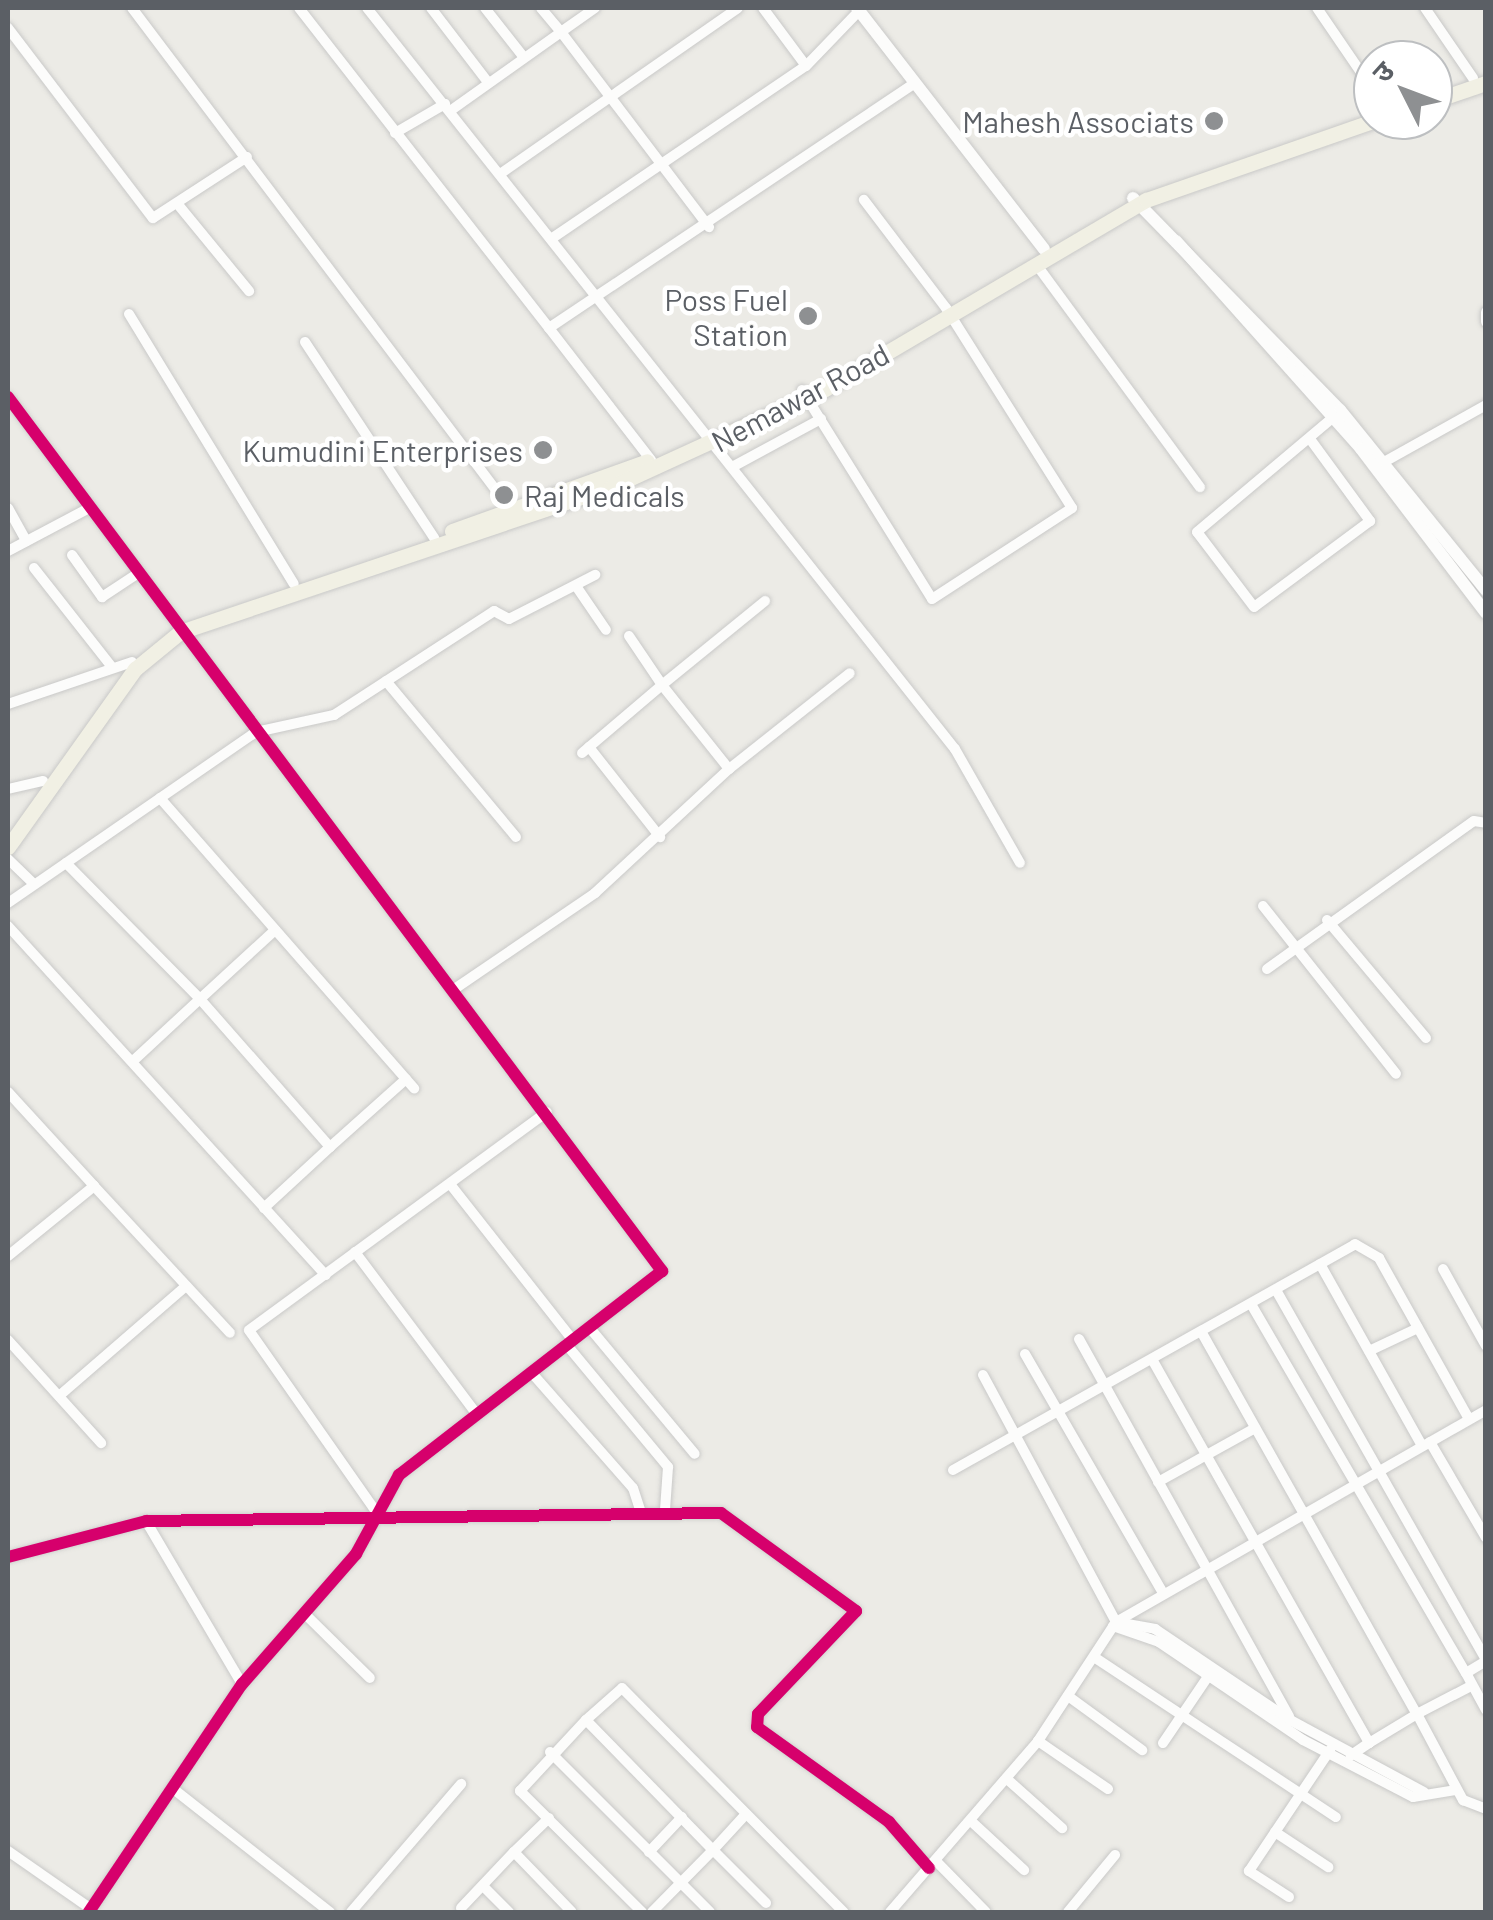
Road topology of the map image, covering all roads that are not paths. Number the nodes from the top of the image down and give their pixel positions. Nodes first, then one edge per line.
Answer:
1 (132, 8) edge
2 (298, 8) edge
3 (368, 8) edge
4 (430, 8) edge
5 (486, 8) edge
6 (541, 8) edge
7 (596, 8) edge
8 (738, 8) edge
9 (763, 8) edge
10 (1316, 8) edge
11 (1425, 8) edge
12 (858, 9) edge
13 (8, 28) edge
14 (561, 32) junction
15 (18, 43) junction
16 (8, 52) edge
17 (522, 56) junction
18 (1353, 61) edge
19 (806, 66) junction
20 (1481, 78) edge
21 (487, 81) junction
22 (914, 83) junction
23 (1453, 86) edge
24 (1453, 91) edge
25 (612, 95) junction
26 (447, 108) junction
27 (1353, 120) edge
28 (1353, 128) edge
29 (394, 133) junction
30 (247, 157) junction
31 (664, 170) junction
32 (500, 174) junction
33 (864, 200) dead end
34 (1136, 201) junction
35 (180, 207) junction
36 (709, 227) junction
37 (551, 239) junction
38 (1040, 257) junction
39 (249, 291) dead end
40 (602, 299) junction
41 (949, 311) junction
42 (1486, 312) edge
43 (130, 314) dead end
44 (1486, 322) edge
45 (549, 328) junction
46 (305, 342) dead end
47 (804, 394) junction
48 (8, 397) edge
49 (1486, 405) edge
50 (1336, 414) junction
51 (821, 419) junction
52 (713, 437) junction
53 (1310, 438) junction
54 (651, 460) junction
55 (1386, 460) junction
56 (734, 466) junction
57 (1200, 487) dead end
58 (541, 506) junction
59 (90, 507) junction
60 (8, 508) edge
61 (511, 510) junction
62 (434, 538) junction
63 (26, 542) junction
64 (8, 552) edge
65 (72, 556) dead end
66 (34, 568) dead end
67 (137, 574) junction
68 (596, 575) dead end
69 (294, 584) junction
70 (576, 586) junction
71 (1486, 590) edge
72 (765, 601) dead end
73 (239, 607) junction
74 (1486, 613) edge
75 (177, 630) junction
76 (606, 630) dead end
77 (629, 636) dead end
78 (132, 662) junction
79 (111, 666) junction
80 (850, 673) dead end
81 (386, 682) junction
82 (662, 685) junction
83 (8, 704) edge
84 (256, 732) junction
85 (729, 769) junction
86 (43, 781) junction
87 (8, 788) edge
88 (160, 798) junction
89 (1486, 823) edge
90 (8, 830) edge
91 (516, 837) dead end
92 (660, 837) junction
93 (8, 847) edge
94 (8, 860) edge
95 (66, 863) junction
96 (1020, 864) dead end
97 (34, 884) junction
98 (8, 903) edge
99 (1263, 906) dead end
100 (1327, 920) junction
101 (8, 926) edge
102 (276, 930) junction
103 (1298, 946) junction
104 (1267, 969) dead end
105 (453, 990) junction
106 (200, 998) junction
107 (1426, 1038) dead end
108 (133, 1062) junction
109 (1396, 1074) dead end
110 (8, 1092) edge
111 (547, 1112) junction
112 (330, 1147) junction
113 (450, 1184) junction
114 (94, 1186) junction
115 (264, 1208) junction
116 (355, 1252) junction
117 (8, 1256) edge
118 (1320, 1264) junction
119 (1443, 1269) dead end
120 (326, 1275) junction
121 (186, 1286) junction
122 (1276, 1290) junction
123 (1252, 1304) junction
124 (589, 1326) junction
125 (1418, 1328) junction
126 (1202, 1332) junction
127 (230, 1333) dead end
128 (1079, 1339) dead end
129 (8, 1340) edge
130 (569, 1341) junction
131 (1486, 1346) edge
132 (1369, 1351) junction
133 (1025, 1354) dead end
134 (1152, 1361) junction
135 (531, 1372) junction
136 (983, 1374) dead end
137 (1325, 1378) junction
138 (1106, 1388) junction
139 (1302, 1391) junction
140 (59, 1396) junction
141 (475, 1412) junction
142 (1478, 1414) edge
143 (1060, 1415) junction
144 (1486, 1425) edge
145 (1255, 1428) junction
146 (1014, 1439) junction
147 (102, 1443) dead end
148 (1426, 1444) junction
149 (695, 1454) dead end
150 (1201, 1458) junction
151 (953, 1470) dead end
152 (1376, 1472) junction
153 (1158, 1482) junction
154 (1356, 1485) junction
155 (665, 1510) junction
156 (641, 1512) junction
157 (377, 1513) junction
158 (1302, 1514) junction
159 (146, 1521) junction
160 (1486, 1538) edge
161 (1257, 1542) junction
162 (8, 1557) edge
163 (1205, 1567) junction
164 (1163, 1592) junction
165 (304, 1614) junction
166 (1114, 1624) junction
167 (1094, 1657) junction
168 (1486, 1660) edge
169 (1211, 1672) junction
170 (1466, 1674) junction
171 (370, 1678) dead end
172 (242, 1684) junction
173 (1469, 1686) junction
174 (1068, 1696) junction
175 (1482, 1696) edge
176 (1486, 1710) edge
177 (1417, 1714) junction
178 (1182, 1717) junction
179 (586, 1720) junction
180 (1292, 1721) junction
181 (1038, 1740) junction
182 (1369, 1743) junction
183 (1163, 1744) dead end
184 (1142, 1750) dead end
185 (1330, 1750) junction
186 (550, 1752) junction
187 (1350, 1756) junction
188 (1007, 1779) junction
189 (461, 1784) dead end
190 (1108, 1789) dead end
191 (1456, 1790) junction
192 (176, 1792) junction
193 (1424, 1792) junction
194 (1299, 1793) junction
195 (1486, 1809) edge
196 (746, 1814) junction
197 (682, 1817) junction
198 (1336, 1817) dead end
199 (549, 1818) junction
200 (972, 1822) junction
201 (1062, 1828) dead end
202 (1274, 1832) junction
203 (8, 1850) edge
204 (714, 1850) junction
205 (514, 1852) junction
206 (649, 1852) junction
207 (1115, 1854) dead end
208 (933, 1864) junction
209 (1328, 1866) dead end
210 (1024, 1870) dead end
211 (681, 1884) junction
212 (483, 1886) junction
213 (1289, 1897) dead end
214 (766, 1902) dead end
215 (898, 1902) junction
216 (460, 1908) dead end
217 (90, 1911) edge
218 (330, 1912) edge
219 (350, 1912) edge
220 (510, 1912) edge
221 (572, 1912) edge
222 (642, 1912) edge
223 (652, 1912) edge
224 (710, 1912) edge
225 (844, 1912) edge
226 (890, 1912) edge
227 (908, 1912) edge
228 (986, 1912) edge
229 (1068, 1912) edge

1 - 30 street
2 - 29 street
3 - 26 street
4 - 21 street
5 - 17 street
6 - 14 street
7 - 14 street
8 - 25 street
9 - 19 street
10 - 18 street
11 - 20 street
12 - 19 street
12 - 22 street
13 - 15 street
14 - 17 street
14 - 25 street
15 - 16 street
15 - 35 street
17 - 21 street
19 - 31 street
20 - 23 highway
20 - 24 highway
21 - 26 street
22 - 36 street
22 - 38 street
25 - 31 street
25 - 32 street
26 - 29 street
26 - 32 street
27 - 34 highway, Nemawar Road
28 - 34 highway, Nemawar Road
29 - 45 street
30 - 35 street
30 - 61 street
31 - 36 street
31 - 37 street
32 - 37 street
33 - 41 street
34 - 38 highway, Nemawar Road
34 - 50 street
35 - 39 street
36 - 40 street
37 - 40 street
38 - 41 highway, Nemawar Road
38 - 57 street
40 - 45 street
40 - 52 street
41 - 47 highway, Nemawar Road
41 - 51 street
42 - 44 street
43 - 69 street
45 - 54 street
46 - 62 street
47 - 51 street
47 - 52 highway, Nemawar Road
48 - 59 street
49 - 55 street
50 - 53 street
50 - 55 street
50 - 74 street
51 - 56 street
52 - 54 highway, Nemawar Road
52 - 56 street
52 - 58 highway, Nemawar Road
53 - 53 street
54 - 58 highway, Nemawar Road
55 - 71 street
56 - 96 street
58 - 61 highway, Nemawar Road
58 - 73 highway, Nemawar Road
59 - 63 street
59 - 67 street
60 - 63 street
61 - 62 highway, Nemawar Road
62 - 69 highway, Nemawar Road
63 - 64 street
65 - 67 street
66 - 79 street
67 - 75 street
68 - 70 street
69 - 73 highway, Nemawar Road
70 - 76 street
70 - 81 street
72 - 82 street
73 - 75 highway, Nemawar Road
75 - 78 highway, Nemawar Road
75 - 84 street
75 - 93 highway, Nemawar Road
77 - 82 street
78 - 79 street
78 - 86 highway, Nemawar Road
79 - 83 street
80 - 85 street
81 - 84 street
81 - 91 street
82 - 85 street
82 - 92 street
84 - 88 street
84 - 105 street
85 - 92 street
86 - 87 street
86 - 90 highway, Nemawar Road
88 - 95 street
88 - 102 street
89 - 100 street
92 - 105 street
94 - 97 street
95 - 97 street
95 - 106 street
97 - 98 street
99 - 103 street
100 - 103 street
100 - 107 street
101 - 108 street
102 - 106 street
102 - 112 street
103 - 104 street
103 - 109 street
105 - 111 street
106 - 108 street
106 - 112 street
108 - 115 street
110 - 114 street
111 - 113 street
111 - 124 street
112 - 115 street
113 - 116 street
113 - 130 street
114 - 117 street
114 - 121 street
115 - 120 street
116 - 120 street
116 - 141 street
118 - 122 street
118 - 125 street
118 - 132 street
119 - 131 street
120 - 157 street
121 - 127 street
121 - 140 street
122 - 123 street
122 - 137 street
123 - 126 street
123 - 139 street
124 - 130 street
124 - 149 street
125 - 132 street
125 - 142 street
126 - 134 street
126 - 145 street
128 - 138 street
129 - 140 street
130 - 135 street
130 - 155 street
132 - 148 street
133 - 143 street
134 - 138 street
134 - 150 street
135 - 141 street
135 - 156 street
136 - 146 street
137 - 139 street
137 - 152 street
138 - 143 street
138 - 153 street
139 - 154 street
140 - 147 street
141 - 157 street
142 - 144 street
142 - 148 street
143 - 146 street
143 - 164 street
145 - 150 street
145 - 158 street
146 - 151 street
146 - 166 street
148 - 152 street
148 - 160 street
150 - 153 street
150 - 161 street
152 - 154 street
152 - 168 street
153 - 163 street
154 - 158 street
154 - 170 street
155 - 156 street
155 - 208 street
156 - 157 street
157 - 159 street
157 - 165 street
158 - 161 street
158 - 177 street
159 - 162 street
159 - 172 street
161 - 163 street
161 - 182 street
163 - 164 street
163 - 180 street
164 - 166 street
165 - 171 street
165 - 172 street
166 - 167 street
166 - 169 street
167 - 174 street
167 - 178 street
168 - 170 street
169 - 178 street
169 - 180 street
169 - 185 street
170 - 173 street
172 - 192 street
173 - 175 street
173 - 177 street
174 - 181 street
174 - 184 street
175 - 176 street
177 - 182 street
177 - 191 street
178 - 183 street
178 - 194 street
179 - 186 street
179 - 196 street
179 - 197 street
180 - 185 street
181 - 188 street
181 - 190 street
182 - 187 street
185 - 187 street
185 - 193 street
185 - 194 street
186 - 199 street
186 - 206 street
187 - 193 street
188 - 200 street
188 - 201 street
189 - 219 street
191 - 193 street
191 - 195 street
192 - 217 street
192 - 218 street
194 - 198 street
194 - 202 street
196 - 204 street
196 - 225 street
197 - 204 street
197 - 206 street
199 - 205 street
199 - 222 street
200 - 208 street
200 - 210 street
202 - 209 street
202 - 213 street
203 - 217 street
204 - 211 street
204 - 214 street
205 - 212 street
205 - 221 street
206 - 211 street
207 - 229 street
208 - 215 street
208 - 228 street
211 - 223 street
211 - 224 street
212 - 216 street
212 - 220 street
215 - 226 street
215 - 227 street

